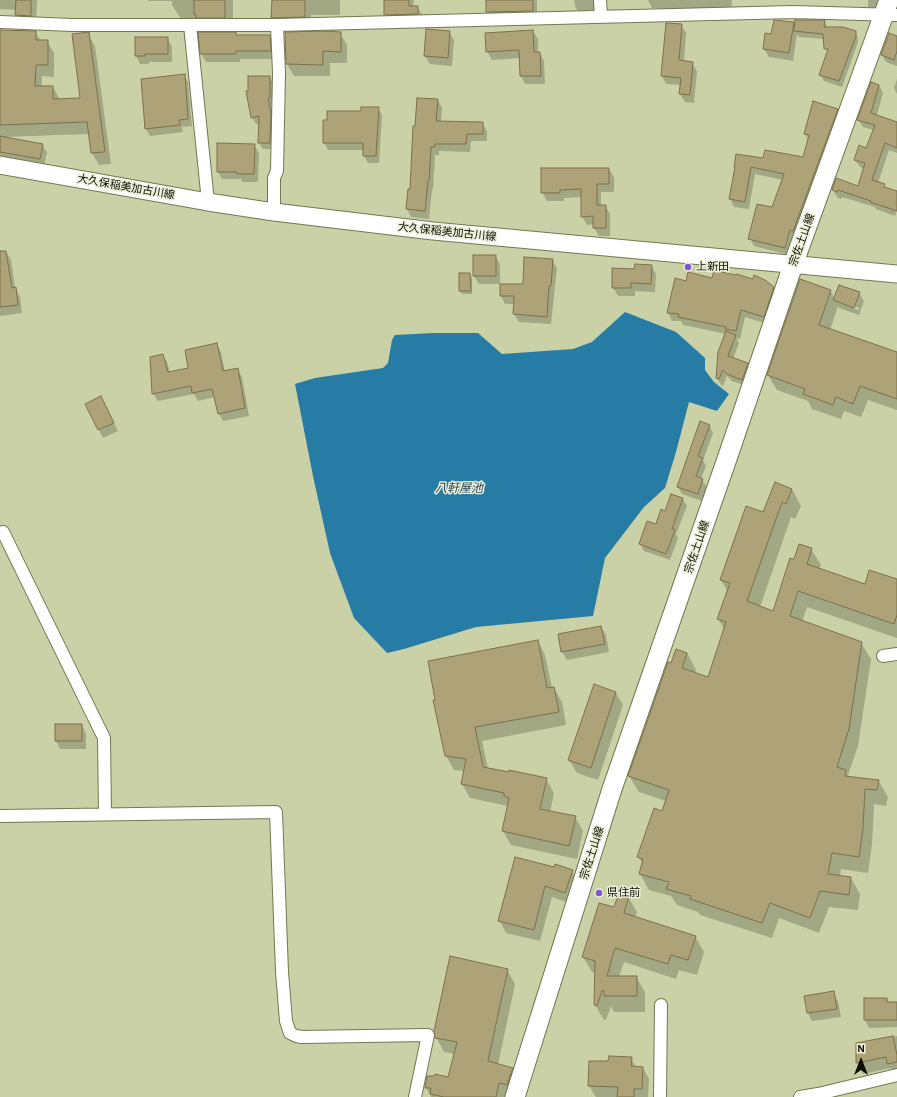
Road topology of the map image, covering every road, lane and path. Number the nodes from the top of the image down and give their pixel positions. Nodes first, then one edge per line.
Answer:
1 (600, 0) edge
2 (890, 10) edge
3 (601, 17) junction
4 (0, 22) edge
5 (190, 25) junction
6 (277, 25) junction
7 (0, 165) edge
8 (208, 202) junction
9 (274, 212) junction
10 (793, 265) junction
11 (897, 274) edge
12 (1, 530) edge
13 (897, 654) edge
14 (883, 656) dead end
15 (106, 814) junction
16 (0, 816) edge
17 (661, 1005) dead end
18 (897, 1075) edge
19 (415, 1097) edge
20 (515, 1097) edge
21 (660, 1097) edge
22 (800, 1097) edge

1 - 3 street
2 - 3 street
2 - 10 main road, 宗佐土山線
3 - 6 street
4 - 5 street
5 - 6 street
5 - 8 street
6 - 9 street
7 - 8 main road, 大久保稲美加古川線
8 - 9 main road, 大久保稲美加古川線
9 - 10 main road, 大久保稲美加古川線
10 - 11 main road, 大久保稲美加古川線
10 - 20 main road, 宗佐土山線
12 - 15 street
13 - 14 street
15 - 16 street
15 - 19 street
17 - 21 street
18 - 22 street

